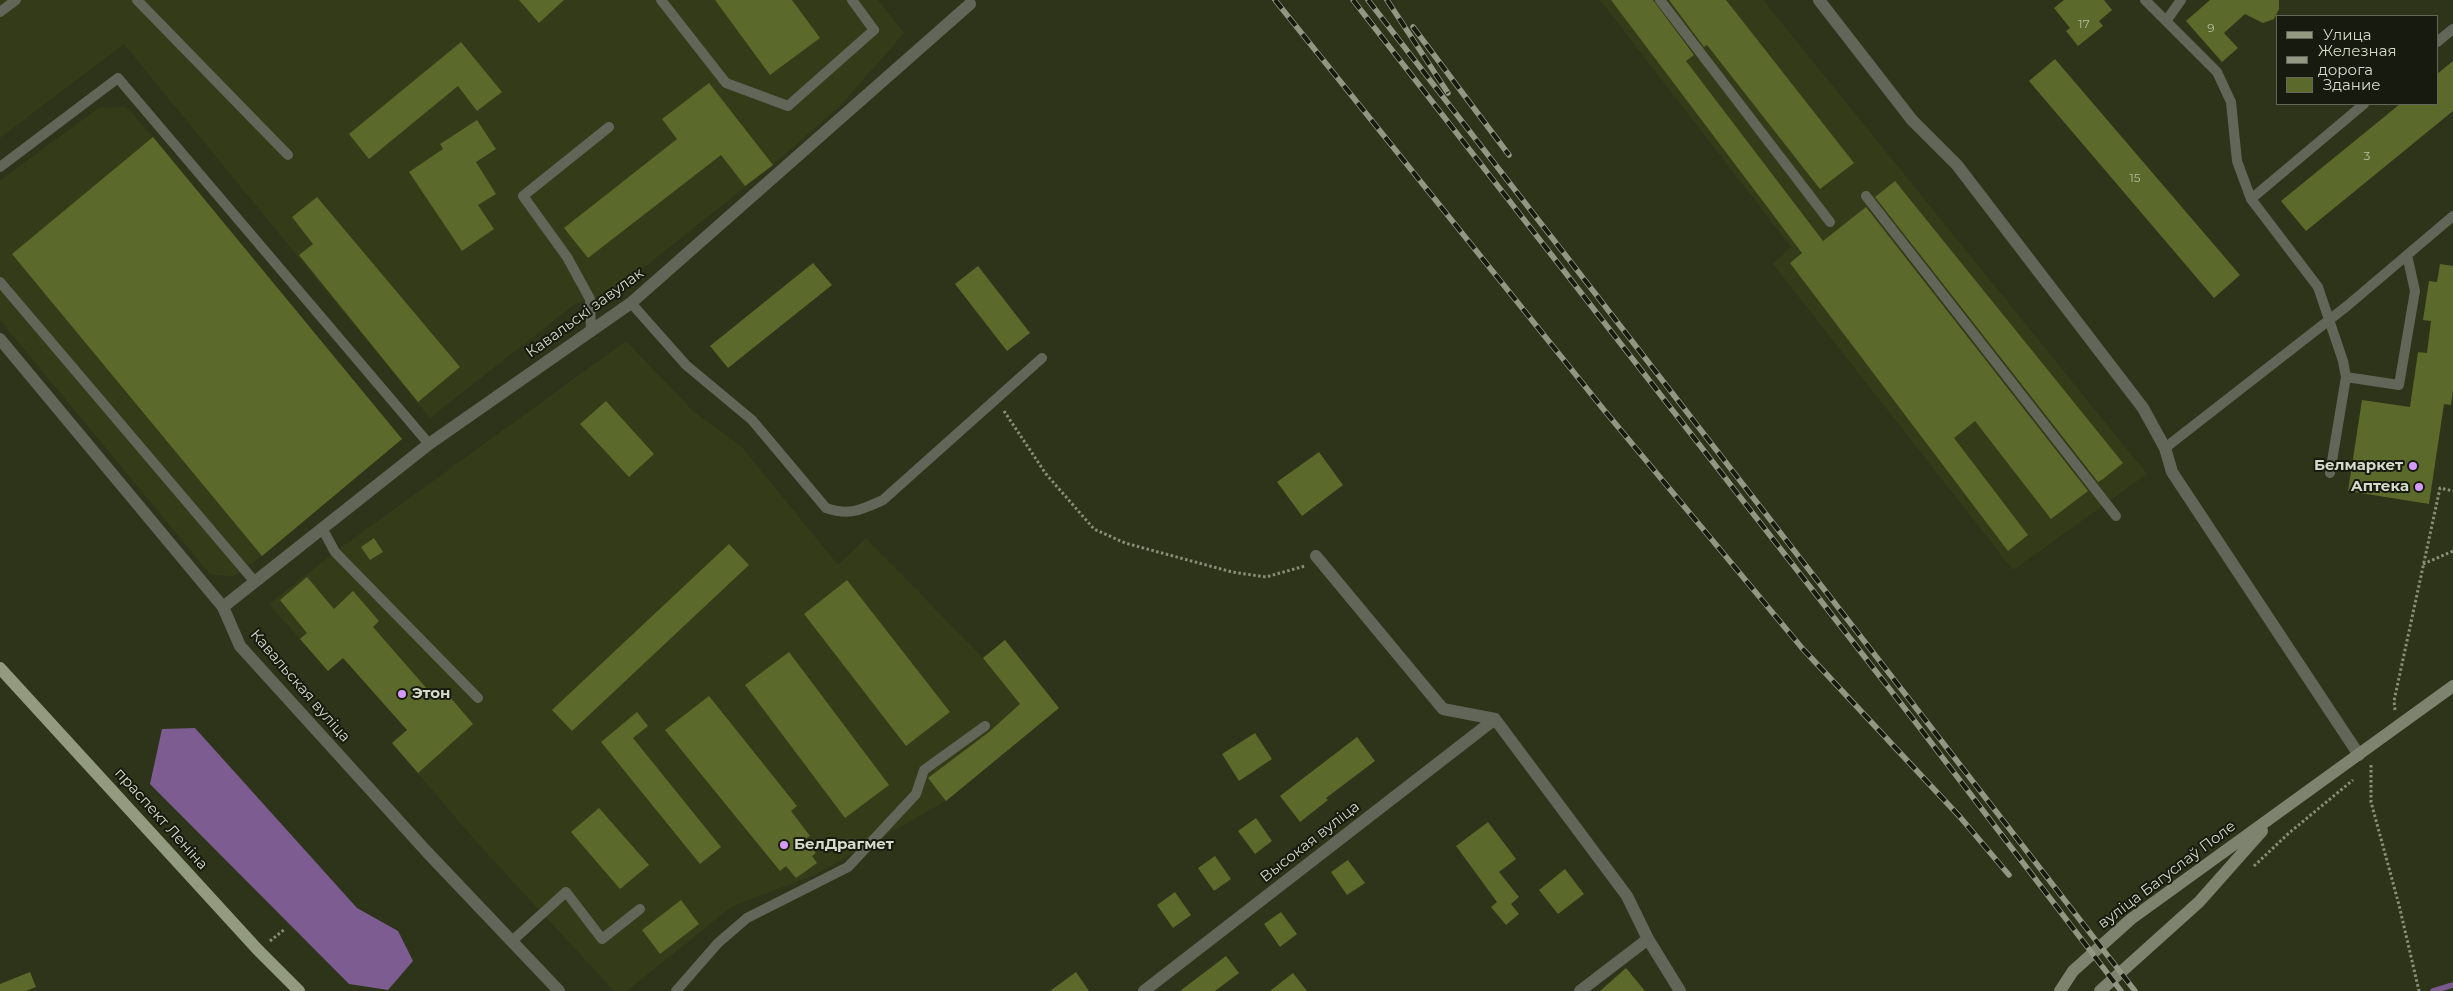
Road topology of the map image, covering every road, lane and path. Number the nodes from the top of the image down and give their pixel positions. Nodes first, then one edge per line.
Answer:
1 (16, 0) edge
2 (137, 0) edge
3 (661, 0) edge
4 (852, 0) edge
5 (1660, 0) edge
6 (1819, 0) edge
7 (2145, 0) edge
8 (2181, 0) edge
9 (970, 4) dead end
10 (0, 12) edge
11 (2166, 21) junction
12 (2453, 29) edge
13 (2438, 41) edge
14 (2363, 105) edge
15 (609, 127) dead end
16 (288, 155) dead end
17 (0, 167) edge
18 (1866, 196) dead end
19 (2251, 199) junction
20 (2453, 216) edge
21 (1830, 222) dead end
22 (2408, 255) junction
23 (0, 282) edge
24 (631, 303) junction
25 (2330, 320) junction
26 (591, 332) junction
27 (0, 339) edge
28 (1042, 358) dead end
29 (2346, 377) junction
30 (995, 398) junction
31 (429, 444) junction
32 (2165, 448) junction
33 (2330, 473) dead end
34 (2453, 491) edge
35 (2116, 516) dead end
36 (322, 530) junction
37 (2453, 551) edge
38 (1318, 559) joint
39 (2422, 565) junction
40 (255, 582) junction
41 (223, 607) junction
42 (0, 668) edge
43 (2453, 686) edge
44 (478, 698) dead end
45 (2394, 701) dead end
46 (1495, 719) junction
47 (985, 726) dead end
48 (2359, 754) junction
49 (2378, 760) dead end
50 (2371, 765) junction
51 (2364, 771) dead end
52 (2356, 777) dead end
53 (2279, 812) junction
54 (2253, 867) dead end
55 (640, 909) dead end
56 (1648, 939) junction
57 (512, 942) junction
58 (299, 991) edge
59 (559, 991) edge
60 (676, 991) edge
61 (1144, 991) edge
62 (1580, 991) edge
63 (1680, 991) edge
64 (2060, 991) edge
65 (2100, 991) edge
66 (2419, 991) edge

1 - 10 lane
2 - 16 lane
3 - 4 lane
5 - 21 lane
6 - 32 street
7 - 11 lane
8 - 11 lane
9 - 24 street, Кавальскі завулак
11 - 19 lane
12 - 13 lane
14 - 19 lane
15 - 26 lane
17 - 31 lane
18 - 35 lane
19 - 25 lane
20 - 22 lane
22 - 25 lane
22 - 29 lane
23 - 40 lane
24 - 26 street, Кавальскі завулак
24 - 30 lane
25 - 29 lane
25 - 32 lane
26 - 31 street, Кавальскі завулак
27 - 41 street, Кавальская вуліца
28 - 30 lane
29 - 33 lane
30 - 38 path
31 - 36 street, Кавальскі завулак
32 - 48 street
34 - 39 path
36 - 40 street, Кавальскі завулак
36 - 44 lane
37 - 39 path
38 - 46 street
39 - 45 path
40 - 41 street, Кавальскі завулак
41 - 57 street, Кавальская вуліца
42 - 58 main road, праспект Леніна
43 - 48 main road, вуліца Багуслаў Поле
46 - 56 street
46 - 61 street, Высокая вуліца
47 - 60 lane
48 - 50 path
48 - 53 main road, вуліца Багуслаў Поле
49 - 50 path
50 - 51 path
50 - 66 path
52 - 54 path
53 - 64 main road, вуліца Багуслаў Поле
53 - 65 main road, вуліца Багуслаў Поле
55 - 57 lane
56 - 62 street
56 - 63 street
57 - 59 street, Кавальская вуліца

